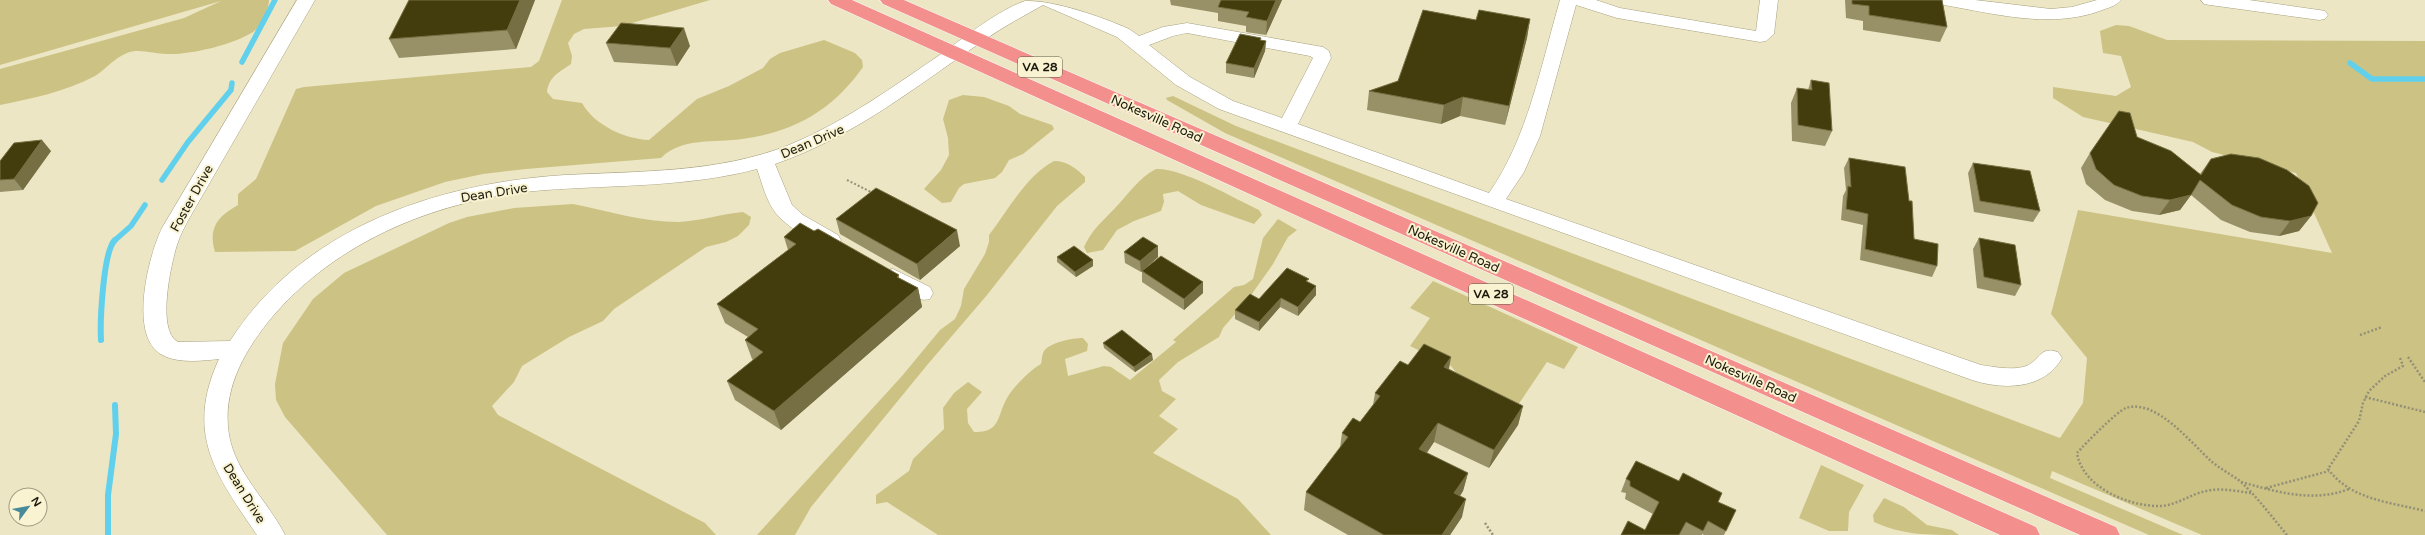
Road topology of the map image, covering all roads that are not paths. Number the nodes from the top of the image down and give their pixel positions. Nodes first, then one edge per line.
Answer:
1 (306, 0) edge
2 (837, 0) edge
3 (889, 0) edge
4 (1039, 0) edge
5 (1047, 0) edge
6 (1569, 0) edge
7 (1579, 0) edge
8 (1769, 0) edge
9 (1944, 0) edge
10 (2112, 0) edge
11 (2210, 0) edge
12 (2319, 15) dead end
13 (975, 38) junction
14 (1138, 43) junction
15 (954, 52) junction
16 (1287, 127) junction
17 (764, 161) junction
18 (1493, 202) junction
19 (1446, 244) junction
20 (849, 251) edge
21 (875, 266) edge
22 (1429, 266) junction
23 (922, 293) dead end
24 (236, 349) junction
25 (2050, 358) dead end
26 (272, 535) edge
27 (2027, 535) edge
28 (2107, 535) edge

1 - 24 street, Foster Drive
2 - 15 highway, Nokesville Road / VA 28
3 - 13 highway, Nokesville Road / VA 28
4 - 13 street, Dean Drive
5 - 14 street
6 - 18 street
7 - 8 street
9 - 10 street
11 - 12 street
13 - 15 street, Dean Drive
13 - 19 highway, Nokesville Road / VA 28
14 - 16 street
14 - 16 street
15 - 17 street, Dean Drive
15 - 22 highway, Nokesville Road / VA 28
16 - 18 street
17 - 20 street
17 - 24 street, Dean Drive
18 - 25 street
19 - 22 highway
19 - 28 highway, Nokesville Road / VA 28
21 - 23 street
22 - 27 highway, Nokesville Road / VA 28
24 - 26 street, Dean Drive

